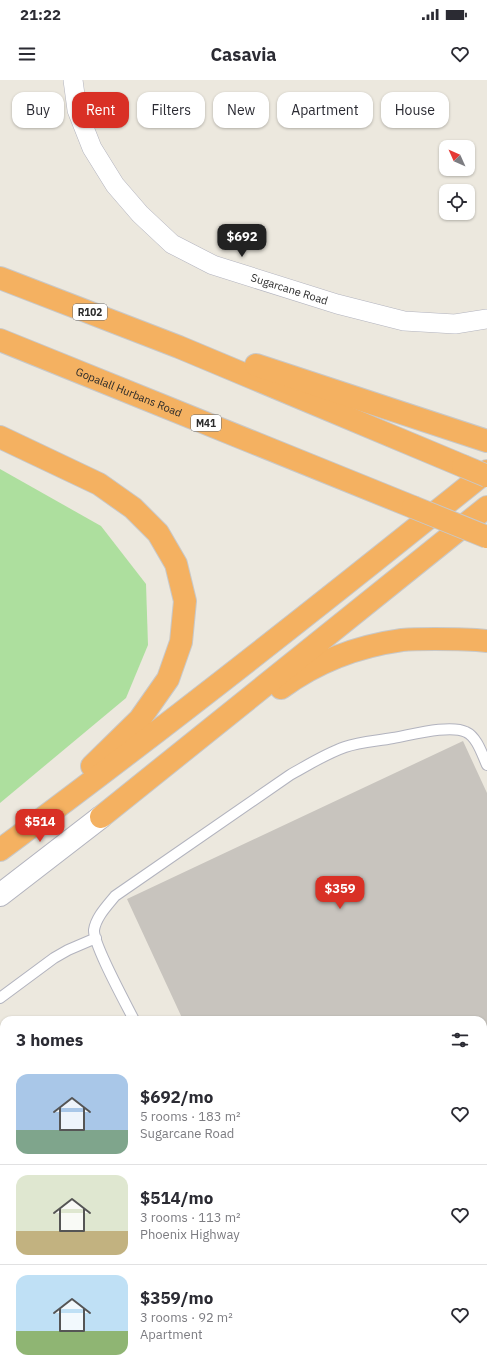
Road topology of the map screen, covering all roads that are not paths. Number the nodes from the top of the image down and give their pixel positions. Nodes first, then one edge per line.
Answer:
1 (73, 80) edge
2 (0, 278) edge
3 (487, 319) edge
4 (0, 340) edge
5 (179, 347) junction
6 (0, 437) edge
7 (487, 441) edge
8 (487, 471) edge
9 (487, 476) edge
10 (487, 507) edge
11 (487, 537) edge
12 (487, 641) edge
13 (484, 749) edge
14 (487, 765) edge
15 (101, 818) junction
16 (0, 849) edge
17 (0, 895) edge
18 (96, 938) junction
19 (0, 998) edge
20 (132, 1016) edge

1 - 3 street, Sugarcane Road
2 - 5 highway, R102
4 - 11 highway, Gopalall Hurbans Road / M41, bridge
5 - 7 highway
5 - 9 highway, bridge
6 - 16 highway
8 - 16 highway
10 - 15 highway
12 - 15 highway
13 - 14 lane
13 - 18 lane
15 - 17 main road
18 - 19 lane
18 - 20 lane

